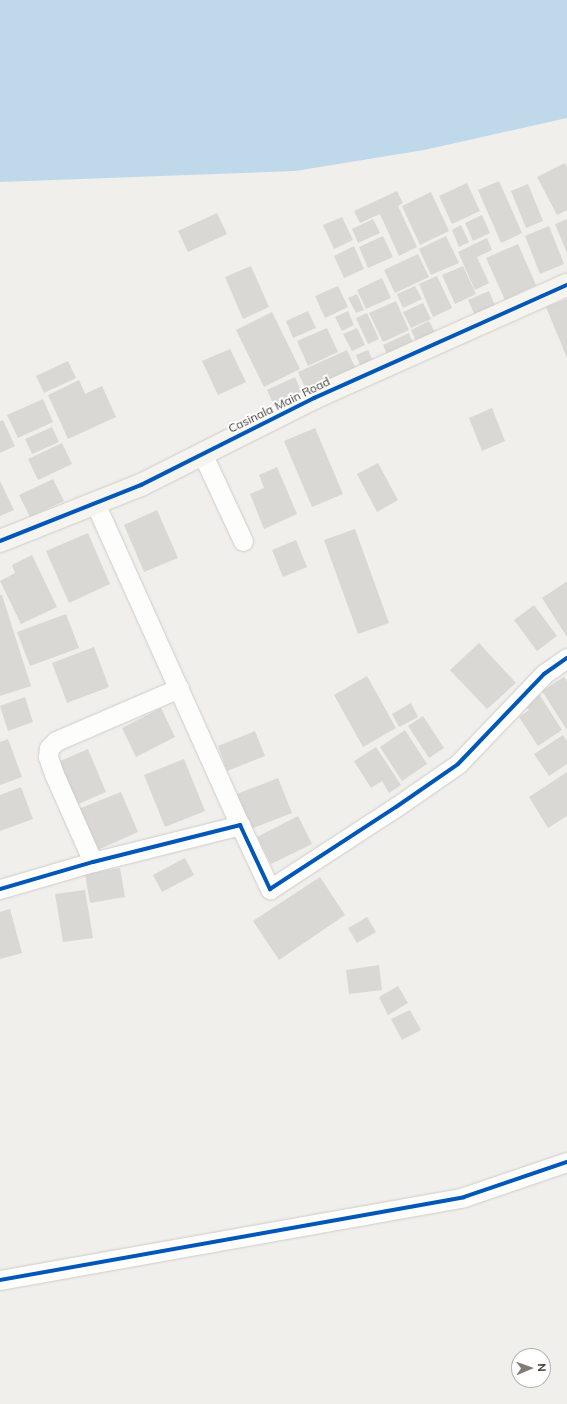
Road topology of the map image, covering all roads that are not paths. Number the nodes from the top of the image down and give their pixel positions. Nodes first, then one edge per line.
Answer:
1 (567, 285) edge
2 (202, 453) junction
3 (95, 503) junction
4 (0, 541) edge
5 (243, 541) dead end
6 (567, 658) edge
7 (179, 688) junction
8 (240, 825) junction
9 (93, 862) junction
10 (0, 889) edge
11 (567, 1162) edge
12 (0, 1280) edge

1 - 2 street, Casinala Main Road
2 - 3 street, Casinala Main Road
2 - 5 street
3 - 4 street, Casinala Main Road
3 - 7 street
6 - 8 street
7 - 8 street
7 - 9 street
8 - 9 street
9 - 10 street
11 - 12 street

